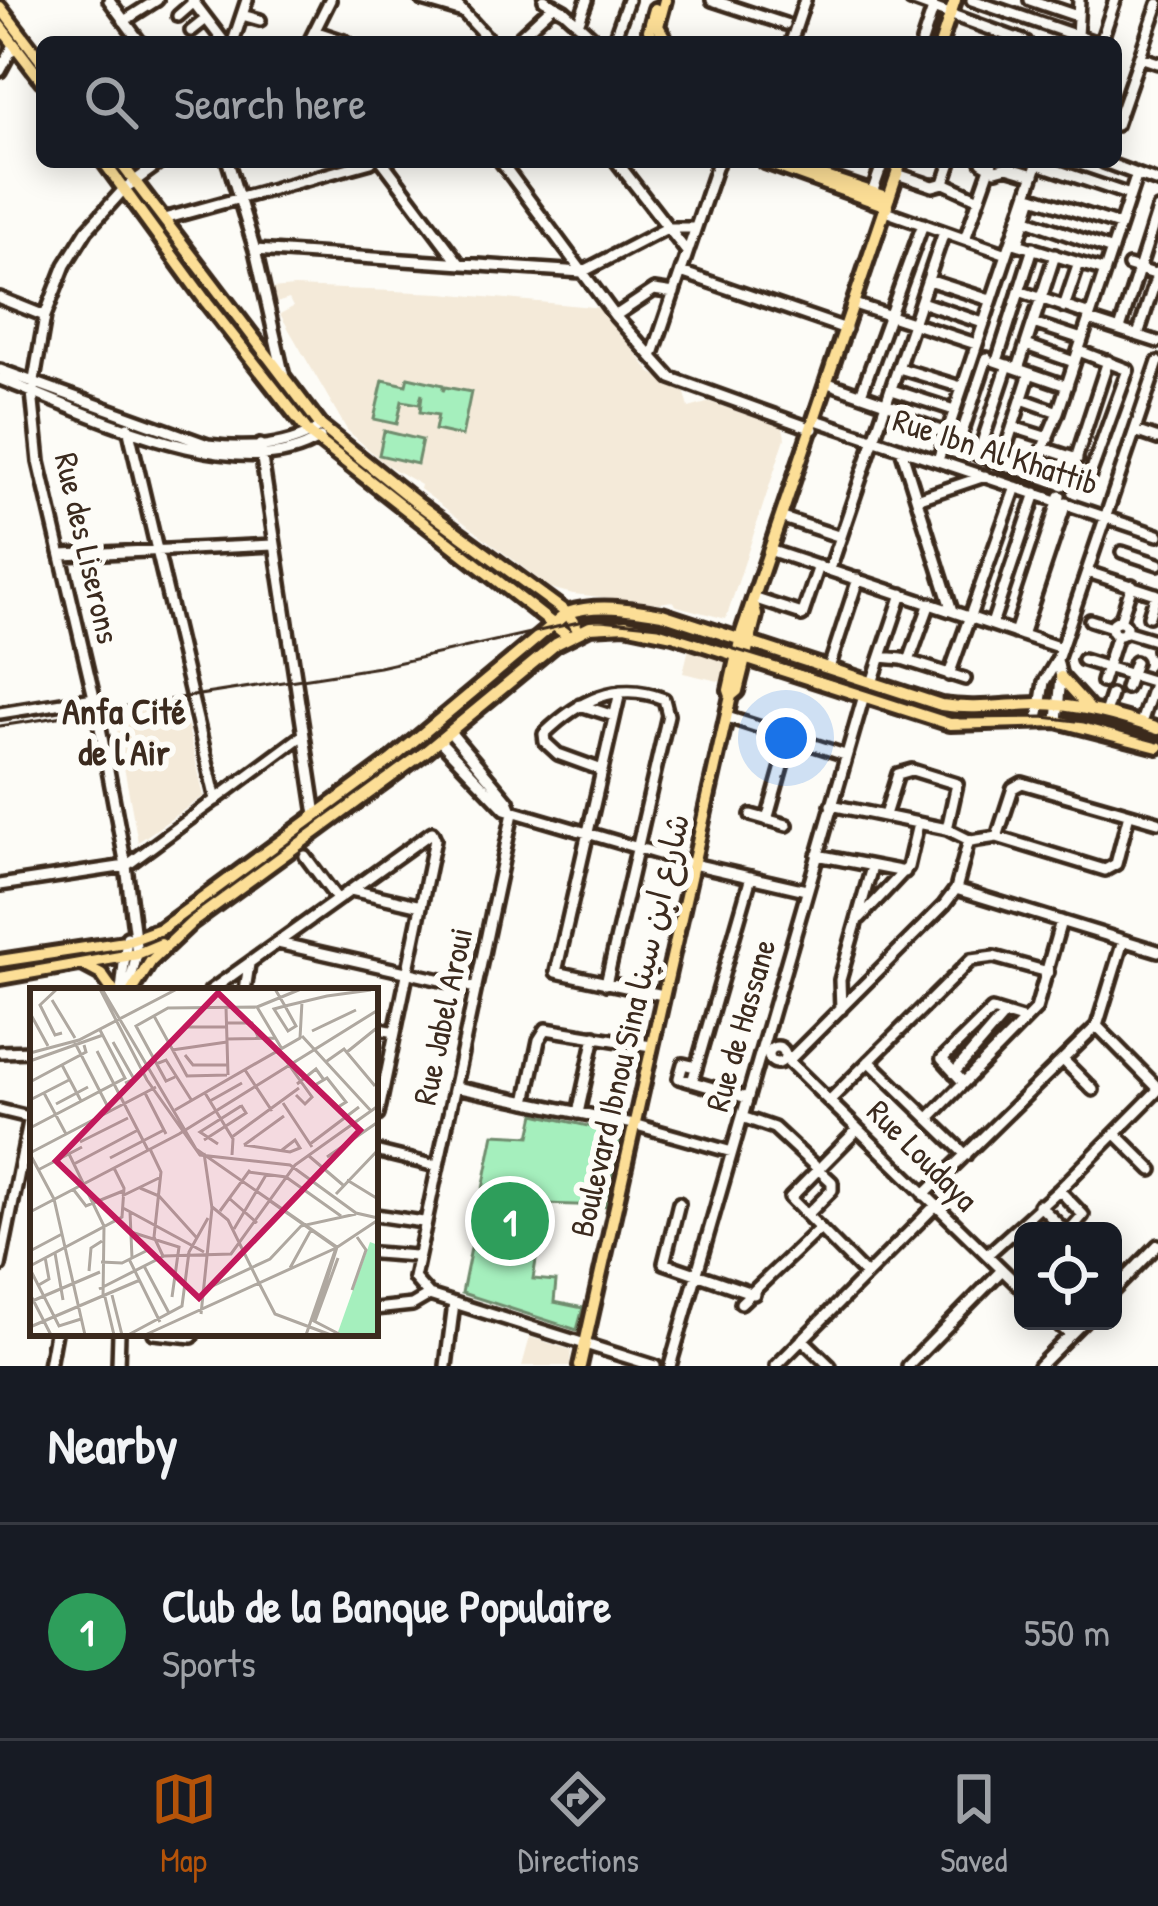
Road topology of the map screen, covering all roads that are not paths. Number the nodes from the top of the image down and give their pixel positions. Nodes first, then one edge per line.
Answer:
1 (109, 0) edge
2 (157, 0) edge
3 (247, 0) edge
4 (330, 0) edge
5 (422, 0) edge
6 (452, 0) edge
7 (587, 0) edge
8 (628, 0) edge
9 (662, 0) edge
10 (712, 0) edge
11 (805, 0) edge
12 (911, 0) edge
13 (955, 0) edge
14 (972, 0) edge
15 (1030, 0) edge
16 (1079, 0) edge
17 (1115, 0) edge
18 (193, 1) edge
19 (549, 3) edge
20 (1158, 4) edge
21 (0, 7) edge
22 (933, 8) junction
23 (463, 13) junction
24 (242, 15) junction
25 (178, 16) dead end
26 (950, 16) junction
27 (1078, 16) junction
28 (1156, 17) edge
29 (124, 20) junction
30 (206, 20) junction
31 (260, 20) dead end
32 (578, 24) junction
33 (785, 24) dead end
34 (0, 26) edge
35 (191, 32) dead end
36 (136, 36) edge
37 (222, 36) edge
38 (231, 36) edge
39 (316, 36) edge
40 (485, 36) edge
41 (519, 36) edge
42 (591, 36) edge
43 (615, 36) edge
44 (657, 36) edge
45 (793, 36) edge
46 (924, 36) edge
47 (943, 36) edge
48 (992, 36) edge
49 (1077, 36) joint
50 (1100, 36) edge
51 (14, 45) junction
52 (36, 54) edge
53 (1140, 57) junction
54 (1158, 63) edge
55 (0, 71) edge
56 (36, 73) edge
57 (1122, 74) edge
58 (1133, 78) junction
59 (1122, 108) edge
60 (111, 168) edge
61 (122, 168) edge
62 (153, 168) edge
63 (230, 168) edge
64 (349, 168) edge
65 (387, 168) edge
66 (505, 168) edge
67 (622, 168) edge
68 (716, 168) edge
69 (782, 168) edge
70 (799, 168) edge
71 (881, 168) edge
72 (899, 168) edge
73 (949, 168) edge
74 (987, 168) edge
75 (1037, 168) edge
76 (1040, 168) edge
77 (1120, 168) edge
78 (1137, 174) junction
79 (1158, 182) edge
80 (944, 183) junction
81 (129, 185) junction
82 (872, 193) junction
83 (1130, 195) junction
84 (1030, 196) junction
85 (241, 197) junction
86 (980, 200) junction
87 (887, 205) junction
88 (1158, 209) edge
89 (164, 219) junction
90 (1023, 219) junction
91 (923, 224) junction
92 (1152, 224) edge
93 (1119, 225) junction
94 (667, 228) junction
95 (695, 229) junction
96 (944, 232) junction
97 (965, 239) junction
98 (1014, 243) junction
99 (1033, 248) junction
100 (255, 250) junction
101 (1112, 250) junction
102 (687, 252) junction
103 (568, 254) junction
104 (1006, 254) junction
105 (1055, 255) junction
106 (458, 263) junction
107 (1079, 263) junction
108 (1134, 268) junction
109 (557, 271) junction
110 (1105, 271) junction
111 (582, 272) junction
112 (681, 272) junction
113 (1158, 274) edge
114 (928, 280) junction
115 (1018, 291) junction
116 (674, 293) junction
117 (0, 298) edge
118 (1040, 298) junction
119 (990, 300) junction
120 (921, 302) junction
121 (854, 304) junction
122 (1064, 307) junction
123 (45, 316) junction
124 (615, 316) junction
125 (891, 316) junction
126 (1090, 318) junction
127 (1034, 322) junction
128 (983, 323) junction
129 (914, 324) junction
130 (846, 329) junction
131 (1120, 329) junction
132 (1138, 335) junction
133 (1158, 342) edge
134 (1026, 345) junction
135 (1078, 350) junction
136 (973, 354) junction
137 (652, 357) junction
138 (1108, 361) junction
139 (1158, 362) edge
140 (999, 364) junction
141 (899, 368) junction
142 (0, 370) edge
143 (1030, 374) junction
144 (284, 377) junction
145 (0, 379) edge
146 (828, 383) junction
147 (1067, 386) junction
148 (33, 387) junction
149 (961, 388) junction
150 (892, 390) junction
151 (861, 394) junction
152 (1022, 399) junction
153 (887, 404) junction
154 (993, 409) junction
155 (954, 410) junction
156 (1058, 412) junction
157 (1093, 412) junction
158 (1110, 418) junction
159 (1015, 422) junction
160 (814, 424) junction
161 (128, 427) junction
162 (1135, 431) junction
163 (319, 433) junction
164 (946, 434) junction
165 (875, 439) junction
166 (1158, 439) edge
167 (1045, 443) junction
168 (261, 449) junction
169 (901, 449) junction
170 (978, 455) junction
171 (1076, 459) junction
172 (938, 460) junction
173 (1000, 463) junction
174 (1034, 470) junction
175 (1092, 470) junction
176 (985, 476) junction
177 (1064, 481) junction
178 (1016, 487) junction
179 (1036, 493) junction
180 (917, 499) junction
181 (1062, 502) junction
182 (1106, 516) junction
183 (783, 518) junction
184 (1158, 535) edge
185 (842, 537) junction
186 (274, 545) junction
187 (158, 551) junction
188 (772, 551) junction
189 (1122, 552) dead end
190 (62, 555) junction
191 (991, 563) junction
192 (1158, 564) edge
193 (824, 568) junction
194 (1011, 569) junction
195 (1088, 572) junction
196 (858, 579) junction
197 (1132, 585) junction
198 (902, 594) junction
199 (1157, 594) edge
200 (755, 603) junction
201 (930, 603) junction
202 (952, 611) junction
203 (567, 614) junction
204 (1149, 616) dead end
205 (972, 617) junction
206 (1090, 620) dead end
207 (556, 624) junction
208 (992, 625) junction
209 (1119, 629) junction
210 (573, 634) junction
211 (1019, 634) junction
212 (744, 641) junction
213 (1158, 647) edge
214 (1061, 648) junction
215 (880, 657) junction
216 (740, 658) junction
217 (1058, 660) junction
218 (1083, 660) dead end
219 (909, 662) junction
220 (1136, 662) dead end
221 (760, 665) junction
222 (1106, 667) junction
223 (829, 668) junction
224 (949, 675) junction
225 (1130, 675) junction
226 (1060, 677) junction
227 (1156, 677) edge
228 (965, 680) dead end
229 (1102, 682) dead end
230 (872, 683) junction
231 (1126, 688) dead end
232 (620, 692) junction
233 (734, 693) junction
234 (1112, 694) dead end
235 (94, 698) junction
236 (863, 699) junction
237 (1040, 704) junction
238 (580, 705) junction
239 (1060, 706) junction
240 (1090, 710) junction
241 (1105, 712) junction
242 (0, 713) edge
243 (614, 716) junction
244 (727, 717) junction
245 (1038, 721) junction
246 (1057, 721) junction
247 (1141, 723) junction
248 (1158, 729) edge
249 (304, 735) junction
250 (445, 736) junction
251 (790, 737) junction
252 (1158, 747) edge
253 (845, 755) junction
254 (602, 770) junction
255 (217, 800) junction
256 (831, 805) junction
257 (513, 813) junction
258 (751, 814) dead end
259 (1130, 814) junction
260 (316, 815) junction
261 (885, 815) junction
262 (767, 820) junction
263 (1158, 822) edge
264 (918, 824) junction
265 (787, 825) dead end
266 (947, 829) junction
267 (588, 834) junction
268 (997, 837) junction
269 (969, 840) junction
270 (637, 848) junction
271 (817, 855) junction
272 (305, 856) dead end
273 (693, 864) junction
274 (127, 866) junction
275 (872, 867) junction
276 (905, 872) junction
277 (751, 877) junction
278 (0, 885) edge
279 (956, 889) junction
280 (350, 890) junction
281 (806, 890) junction
282 (337, 898) junction
283 (421, 906) junction
284 (857, 920) junction
285 (1061, 921) junction
286 (131, 936) junction
287 (169, 941) junction
288 (1123, 941) junction
289 (278, 943) junction
290 (1158, 951) edge
291 (131, 955) junction
292 (0, 960) edge
293 (81, 963) junction
294 (249, 964) junction
295 (1048, 972) junction
296 (407, 973) junction
297 (0, 978) edge
298 (605, 984) junction
299 (120, 988) edge
300 (125, 988) edge
301 (127, 988) edge
302 (215, 988) edge
303 (245, 988) edge
304 (476, 988) junction
305 (663, 995) junction
306 (841, 1009) junction
307 (1005, 1014) junction
308 (1025, 1020) junction
309 (1097, 1026) junction
310 (378, 1029) edge
311 (395, 1032) junction
312 (595, 1036) junction
313 (651, 1046) junction
314 (30, 1051) edge
315 (0, 1052) edge
316 (765, 1052) junction
317 (787, 1059) junction
318 (1063, 1060) junction
319 (869, 1061) junction
320 (680, 1071) dead end
321 (954, 1073) junction
322 (694, 1075) junction
323 (963, 1082) junction
324 (1157, 1084) edge
325 (455, 1087) junction
326 (379, 1088) edge
327 (1093, 1090) dead end
328 (747, 1098) junction
329 (830, 1100) junction
330 (526, 1102) junction
331 (0, 1110) edge
332 (578, 1113) junction
333 (378, 1115) dead end
334 (30, 1117) edge
335 (742, 1117) junction
336 (929, 1118) junction
337 (633, 1124) junction
338 (30, 1126) edge
339 (859, 1129) junction
340 (1116, 1134) junction
341 (732, 1151) junction
342 (378, 1152) edge
343 (966, 1156) junction
344 (436, 1166) junction
345 (818, 1168) junction
346 (1152, 1170) dead end
347 (1059, 1190) junction
348 (924, 1195) junction
349 (680, 1203) dead end
350 (1040, 1205) junction
351 (935, 1206) junction
352 (807, 1215) junction
353 (378, 1216) edge
354 (423, 1222) junction
355 (1058, 1222) edge
356 (1076, 1222) edge
357 (820, 1228) junction
358 (1158, 1245) edge
359 (378, 1252) edge
360 (416, 1256) junction
361 (987, 1256) junction
362 (0, 1266) edge
363 (1002, 1270) junction
364 (866, 1275) junction
365 (696, 1276) junction
366 (1014, 1281) edge
367 (1122, 1283) edge
368 (754, 1294) junction
369 (429, 1295) junction
370 (740, 1303) dead end
371 (454, 1304) junction
372 (378, 1309) edge
373 (1065, 1330) edge
374 (1075, 1330) edge
375 (1070, 1335) junction
376 (54, 1336) edge
377 (119, 1336) edge
378 (802, 1339) junction
379 (584, 1345) junction
380 (49, 1366) edge
381 (118, 1366) edge
382 (446, 1366) edge
383 (580, 1366) edge
384 (655, 1366) edge
385 (670, 1366) edge
386 (776, 1366) edge
387 (830, 1366) edge
388 (908, 1366) edge
389 (1039, 1366) edge

1 - 29 street
2 - 29 street
3 - 24 street
4 - 39 street
5 - 23 street
6 - 23 street
7 - 32 street
8 - 43 street
9 - 44 main road
10 - 33 street
11 - 45 street
12 - 22 street
13 - 26 main road
14 - 49 street
15 - 27 street
16 - 27 street
17 - 50 street
18 - 25 street
18 - 30 street
19 - 32 street
19 - 41 street
20 - 28 street
21 - 52 main road
22 - 26 street
22 - 46 street
23 - 40 street
24 - 31 street
24 - 38 street
26 - 47 main road
26 - 48 street
27 - 49 street
28 - 53 street
29 - 36 street
30 - 35 street
30 - 37 street
32 - 42 street
34 - 51 main road
51 - 55 street
51 - 56 main road
53 - 54 street
53 - 58 street
57 - 58 street
58 - 59 street
60 - 81 main road
61 - 81 main road
62 - 81 street, Rue des Liserons
63 - 85 street
64 - 85 street
65 - 106 street
66 - 103 street, Rue Ibn Al Khattib
67 - 94 street
68 - 95 street
69 - 87 main road
70 - 82 main road
71 - 82 street
72 - 80 street
72 - 87 main road, Boulevard Ibnou Sina شارع ابن سينا
73 - 80 street
74 - 86 street
75 - 84 street
76 - 83 street
77 - 78 street
78 - 79 street
78 - 83 street
80 - 86 street
81 - 89 main road
81 - 123 street, Rue des Liserons
81 - 163 main road
82 - 87 main road
83 - 93 street
84 - 90 street
84 - 93 street
85 - 89 street
85 - 100 street
86 - 97 street
87 - 91 street
87 - 121 main road, Boulevard Ibnou Sina شارع ابن سينا
88 - 92 street
89 - 144 main road
90 - 98 street
90 - 101 street
91 - 96 street
91 - 125 street
92 - 108 street
93 - 101 street
94 - 95 street
94 - 102 street
94 - 111 street
95 - 102 street
96 - 97 street
96 - 114 street
97 - 104 street
98 - 99 street
98 - 104 street
99 - 105 street
99 - 115 street
100 - 106 street
100 - 144 street
101 - 110 street
102 - 112 street
103 - 109 street
103 - 111 street, Rue Ibn Al Khattib
104 - 119 street
105 - 107 street
105 - 118 street
106 - 109 street
107 - 110 street
107 - 122 street
108 - 113 street
108 - 131 street
109 - 111 street
110 - 126 street
111 - 124 street, Rue Ibn Al Khattib
112 - 116 street
112 - 130 street
113 - 132 street
114 - 119 street
114 - 120 street
115 - 118 street
115 - 140 street
116 - 124 street
116 - 137 street
117 - 123 street
118 - 122 street
118 - 127 street
119 - 128 street
120 - 128 street
120 - 129 street
121 - 125 street
121 - 130 main road, Boulevard Ibnou Sina شارع ابن سينا
122 - 126 street
123 - 148 street, Rue des Liserons
124 - 137 street, Rue Ibn Al Khattib
125 - 129 street
125 - 151 street
126 - 131 street
126 - 135 street
127 - 134 street
127 - 135 street
128 - 136 street
129 - 136 street
129 - 141 street
130 - 146 main road, Boulevard Ibnou Sina شارع ابن سينا
131 - 132 street
132 - 133 street
134 - 135 street
134 - 140 street
135 - 138 street
135 - 147 street
136 - 140 street
136 - 149 street
137 - 160 street, Rue Ibn Al Khattib
138 - 157 street
138 - 158 street
139 - 162 street
140 - 143 street
140 - 154 street
140 - 170 street
141 - 149 street
141 - 150 street
142 - 148 street
143 - 147 street
143 - 152 street
144 - 163 main road
145 - 148 street
146 - 151 street
146 - 160 main road, Boulevard Ibnou Sina شارع ابن سينا
147 - 156 street
148 - 161 street
148 - 168 street
148 - 190 street, Rue des Liserons
149 - 155 street
150 - 153 street
150 - 155 street
151 - 153 street
152 - 156 street
152 - 159 street
153 - 164 street
153 - 165 street
154 - 159 street
154 - 170 street
155 - 164 street
156 - 167 street
157 - 158 street
157 - 171 street
158 - 175 street
159 - 167 street
159 - 173 street
160 - 165 street, Rue Ibn Al Khattib
160 - 183 main road, Boulevard Ibnou Sina شارع ابن سينا
161 - 168 street
161 - 187 street
162 - 166 street
162 - 182 street
163 - 168 street
163 - 203 main road
163 - 207 main road
164 - 172 street
165 - 169 street, Rue Ibn Al Khattib
165 - 185 street
167 - 171 street
167 - 174 street
168 - 186 street
169 - 172 street, Rue Ibn Al Khattib
169 - 180 street
170 - 173 street
171 - 175 street
172 - 176 street, Rue Ibn Al Khattib
173 - 174 street
174 - 177 street
175 - 177 street
176 - 178 street, Rue Ibn Al Khattib
176 - 180 street
177 - 181 street
178 - 179 street, Rue Ibn Al Khattib
178 - 191 street
179 - 181 street, Rue Ibn Al Khattib
179 - 194 street
180 - 202 street
181 - 182 street, Rue Ibn Al Khattib
181 - 211 street
182 - 184 street, Rue Ibn Al Khattib
182 - 195 street
183 - 185 street
183 - 188 main road, Boulevard Ibnou Sina شارع ابن سينا
185 - 193 street
186 - 187 street
186 - 249 street
187 - 190 street
187 - 255 street
188 - 193 street
188 - 200 main road, Boulevard Ibnou Sina شارع ابن سينا
189 - 192 street
190 - 235 street, Rue des Liserons
191 - 194 street
191 - 205 street
193 - 196 street
193 - 200 street
194 - 208 street
195 - 197 street
195 - 214 street
196 - 198 street
196 - 223 street
197 - 199 street
197 - 209 street
198 - 201 street
198 - 215 street
199 - 204 street
200 - 212 main road, Boulevard Ibnou Sina شارع ابن سينا
201 - 202 street
201 - 219 street
202 - 205 street
203 - 207 main road
203 - 210 main road
203 - 212 main road
205 - 208 street
205 - 224 street
206 - 209 street
207 - 210 main road
207 - 260 main road
208 - 211 street
209 - 213 street
209 - 222 street
210 - 216 main road
210 - 250 main road
211 - 214 street
212 - 216 main road, Boulevard Ibnou Sina شارع ابن سينا
212 - 223 main road
214 - 217 street
215 - 219 street
215 - 230 street
216 - 221 main road
216 - 233 main road, Boulevard Ibnou Sina شارع ابن سينا
217 - 226 street
217 - 237 street
218 - 222 street
219 - 224 street
220 - 225 street
221 - 233 main road
221 - 236 main road
222 - 225 street
222 - 229 street
223 - 230 main road
224 - 228 street
225 - 227 street
225 - 231 street
226 - 239 street
226 - 240 main road
227 - 247 street
230 - 237 main road
232 - 238 street
232 - 243 street
232 - 270 street
233 - 244 main road, Boulevard Ibnou Sina شارع ابن سينا
234 - 241 street
235 - 242 street
235 - 274 street, Rue des Liserons
236 - 245 main road
236 - 253 street, Rue de Hassane
237 - 239 main road
237 - 245 street
238 - 243 street
238 - 254 street
239 - 240 main road
239 - 246 street
240 - 241 main road
241 - 247 main road
243 - 254 street
244 - 251 street
244 - 273 main road, Boulevard Ibnou Sina شارع ابن سينا
245 - 246 main road
246 - 252 main road
247 - 248 main road
249 - 255 street
249 - 260 street
250 - 257 street
250 - 287 main road
251 - 253 street
251 - 262 street
253 - 256 street, Rue de Hassane
254 - 267 street
255 - 274 street
256 - 261 street
256 - 271 street, Rue de Hassane
257 - 267 street
257 - 304 street, Rue Jabel Aroui
258 - 262 street
259 - 263 street
259 - 268 street
259 - 268 street
260 - 286 main road
261 - 264 street
261 - 266 street
262 - 265 street
264 - 266 street
264 - 276 street
266 - 269 street
267 - 270 street
267 - 298 street
268 - 269 street
269 - 279 street
270 - 273 street
270 - 298 street
271 - 275 street
271 - 281 street, Rue de Hassane
272 - 282 street
273 - 277 street
273 - 305 main road, Boulevard Ibnou Sina شارع ابن سينا
274 - 278 street
274 - 286 street, Rue des Liserons
275 - 276 street
275 - 284 street
276 - 284 street
277 - 281 street
277 - 322 street
279 - 285 street
279 - 306 street
280 - 282 street
280 - 283 street
280 - 283 street
281 - 316 street, Rue de Hassane
282 - 289 street
283 - 296 street
284 - 306 street
285 - 288 street
285 - 295 street
286 - 291 street, Rue des Liserons
286 - 292 main road
287 - 291 main road
287 - 301 main road
288 - 290 street
288 - 309 street
289 - 294 street
289 - 296 street
291 - 293 main road
291 - 300 street, Rue des Liserons
293 - 297 main road
293 - 299 main road
294 - 302 street
294 - 303 street
295 - 308 street
295 - 319 street
296 - 304 street
296 - 311 street
298 - 305 street
304 - 325 street, Rue Jabel Aroui
305 - 313 main road, Boulevard Ibnou Sina شارع ابن سينا
306 - 317 street
307 - 308 street
307 - 321 street
307 - 321 street
308 - 323 street
309 - 318 street
309 - 324 street
310 - 311 street
311 - 326 street
312 - 313 street
312 - 330 street
312 - 332 street
313 - 337 main road, Boulevard Ibnou Sina شارع ابن سينا
314 - 315 street
316 - 317 street
316 - 328 street, Rue de Hassane
317 - 329 street, Rue Loudaya
318 - 327 street
318 - 343 street
319 - 329 street
319 - 336 street
320 - 322 street
321 - 323 street
322 - 328 street
323 - 336 street
324 - 340 street
325 - 330 street
325 - 344 street, Rue Jabel Aroui
326 - 333 street
328 - 335 street, Rue de Hassane
329 - 339 street, Rue Loudaya
330 - 332 street
331 - 334 street
332 - 337 street
335 - 341 street, Rue de Hassane
335 - 345 street
336 - 343 street
337 - 341 street
337 - 379 main road, Boulevard Ibnou Sina شارع ابن سينا
338 - 362 street
339 - 345 street
339 - 348 street, Rue Loudaya
340 - 346 street
340 - 347 street
341 - 365 street, Rue de Hassane
342 - 344 street
343 - 348 street
344 - 354 street, Rue Jabel Aroui
345 - 352 street
345 - 352 street
347 - 350 street
347 - 356 street
348 - 351 street, Rue Loudaya
349 - 365 street
350 - 355 street
350 - 361 street
351 - 361 street, Rue Loudaya
351 - 364 street
352 - 357 street
353 - 354 street
354 - 360 street, Rue Jabel Aroui
357 - 364 street
357 - 368 street
358 - 367 street
359 - 360 street
360 - 369 street
361 - 363 street, Rue Loudaya
363 - 366 street, Rue Loudaya
363 - 388 street
364 - 378 street
365 - 368 street
365 - 385 street, Rue de Hassane
368 - 370 street
369 - 371 street
369 - 372 street
371 - 379 street
371 - 382 street
373 - 375 street
374 - 375 street
375 - 389 street
376 - 380 street
377 - 381 street
378 - 386 street
378 - 387 street
379 - 383 main road, Boulevard Ibnou Sina شارع ابن سينا
379 - 384 street

